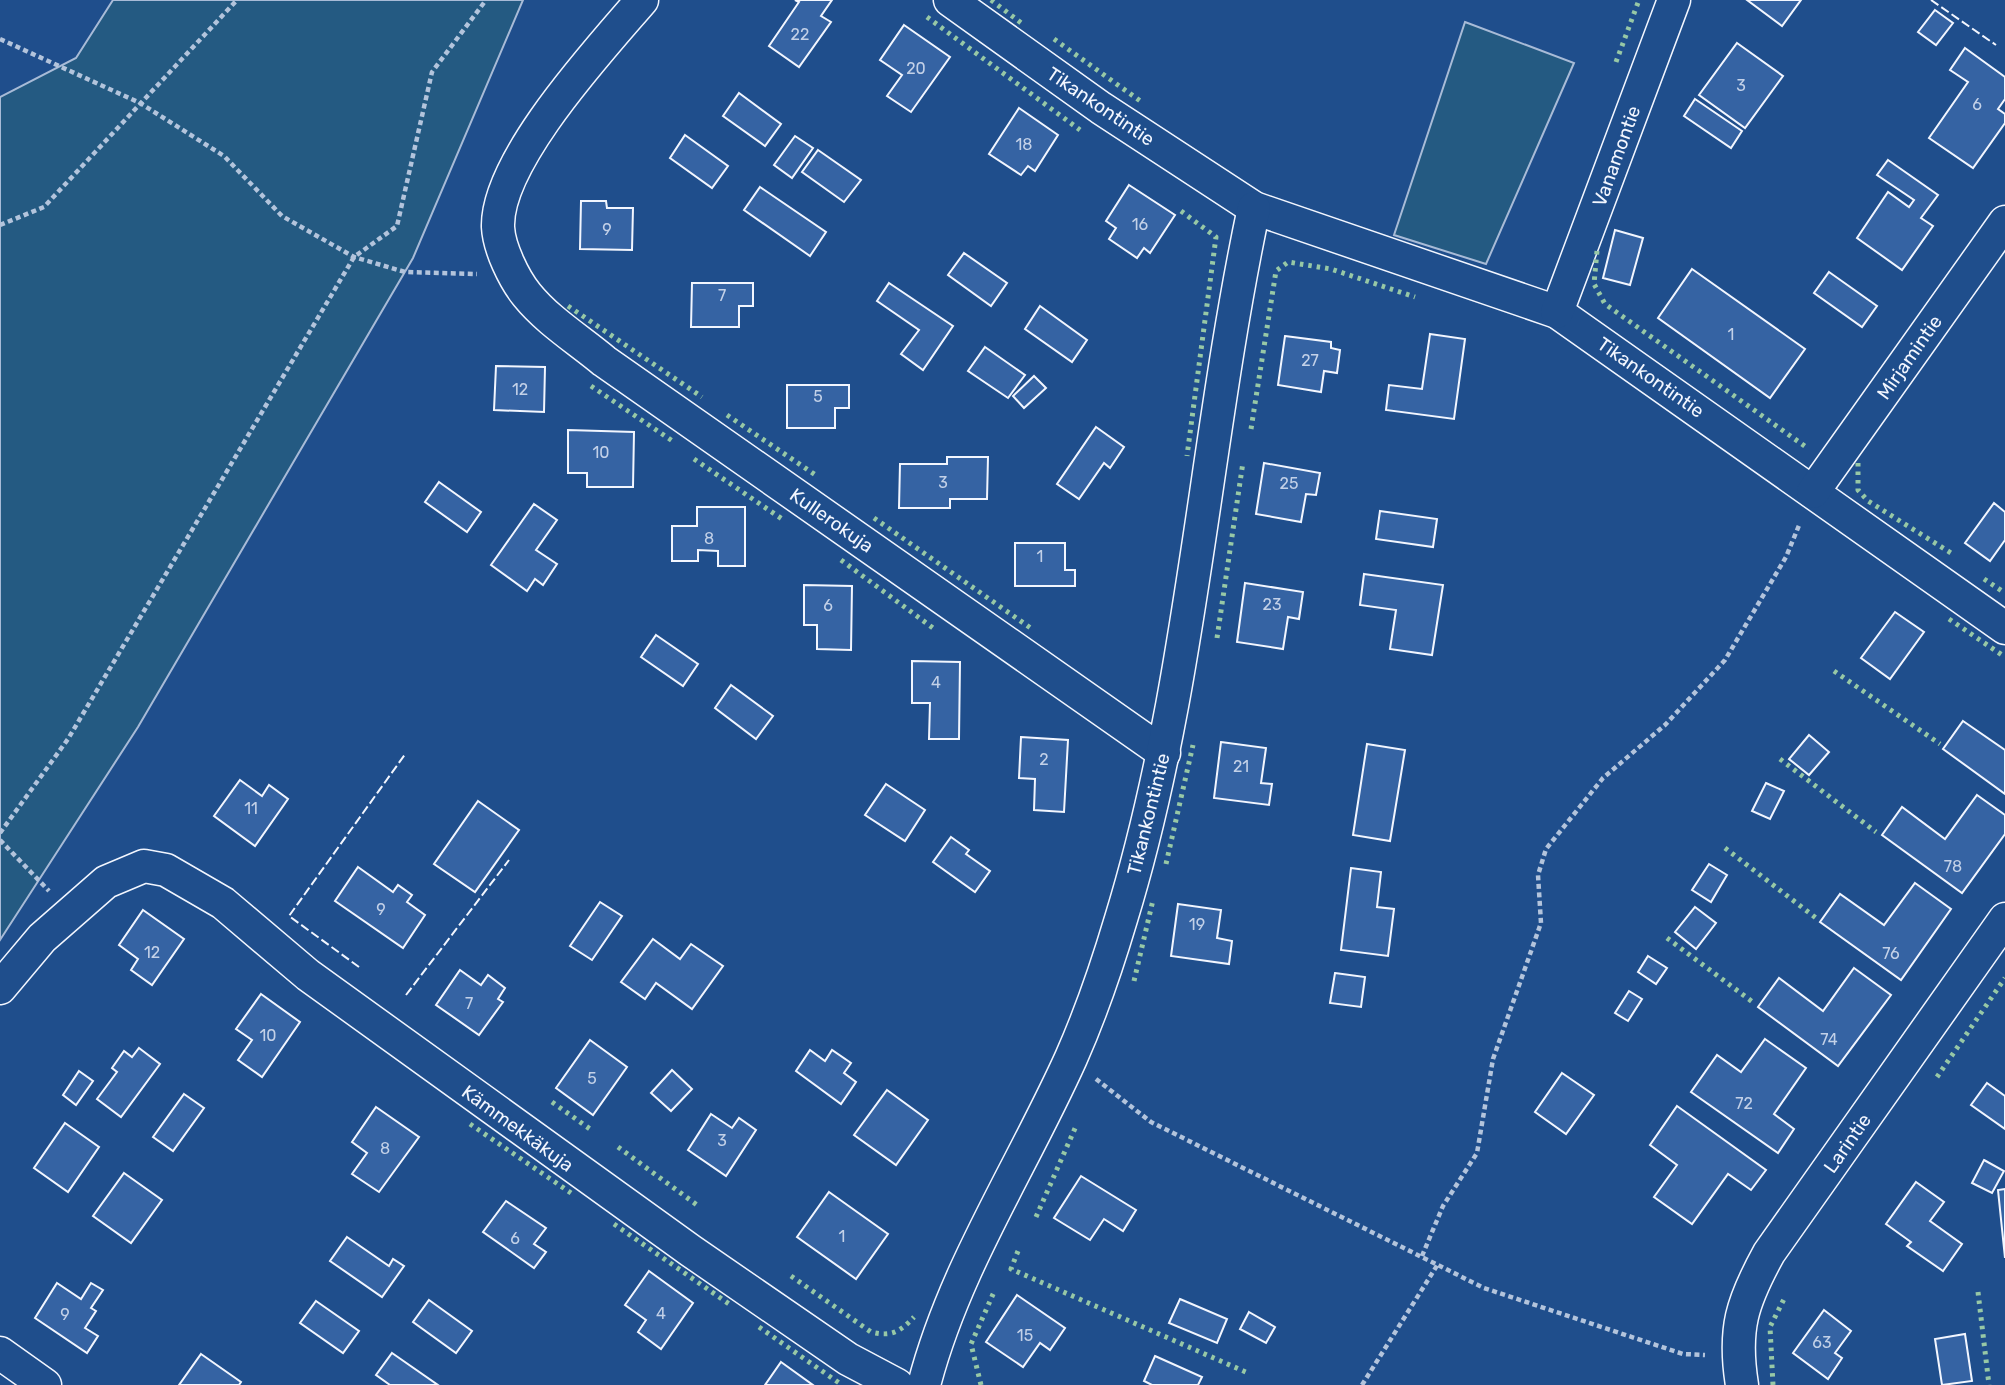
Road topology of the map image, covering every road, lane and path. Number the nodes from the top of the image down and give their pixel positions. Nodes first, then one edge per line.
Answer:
1 (237, 0) edge
2 (486, 0) edge
3 (642, 0) edge
4 (950, 0) edge
5 (1674, 0) edge
6 (0, 39) edge
7 (140, 103) junction
8 (1254, 208) junction
9 (2005, 222) edge
10 (0, 225) edge
11 (354, 257) junction
12 (514, 273) junction
13 (1557, 312) junction
14 (1812, 492) junction
15 (2005, 628) edge
16 (1164, 753) junction
17 (0, 833) edge
18 (0, 840) edge
19 (69, 911) junction
20 (2005, 919) edge
21 (0, 988) edge
22 (1070, 1059) junction
23 (1422, 1256) junction
24 (1438, 1264) junction
25 (0, 1353) edge
26 (1740, 1370) edge
27 (45, 1385) edge
28 (897, 1385) edge
29 (924, 1385) edge
30 (1362, 1385) edge

1 - 7 path
2 - 11 path
3 - 12 street, Kullerokuja
4 - 8 street, Tikankontintie
5 - 13 street, Vanamontie
6 - 7 path
7 - 10 path
7 - 11 path
8 - 13 street, Tikankontintie
8 - 16 street, Tikankontintie
9 - 14 street, Mirjamintie
11 - 12 path
11 - 17 path
12 - 16 street, Kullerokuja
13 - 14 street, Tikankontintie
14 - 15 street, Tikankontintie
14 - 23 path
16 - 22 street, Tikankontintie
18 - 19 path
19 - 21 street
19 - 28 street, Kämmekkäkuja
20 - 26 street, Larintie
22 - 23 path
22 - 29 street, Tikankontintie
23 - 24 path
24 - 26 path
24 - 30 path
25 - 27 street

